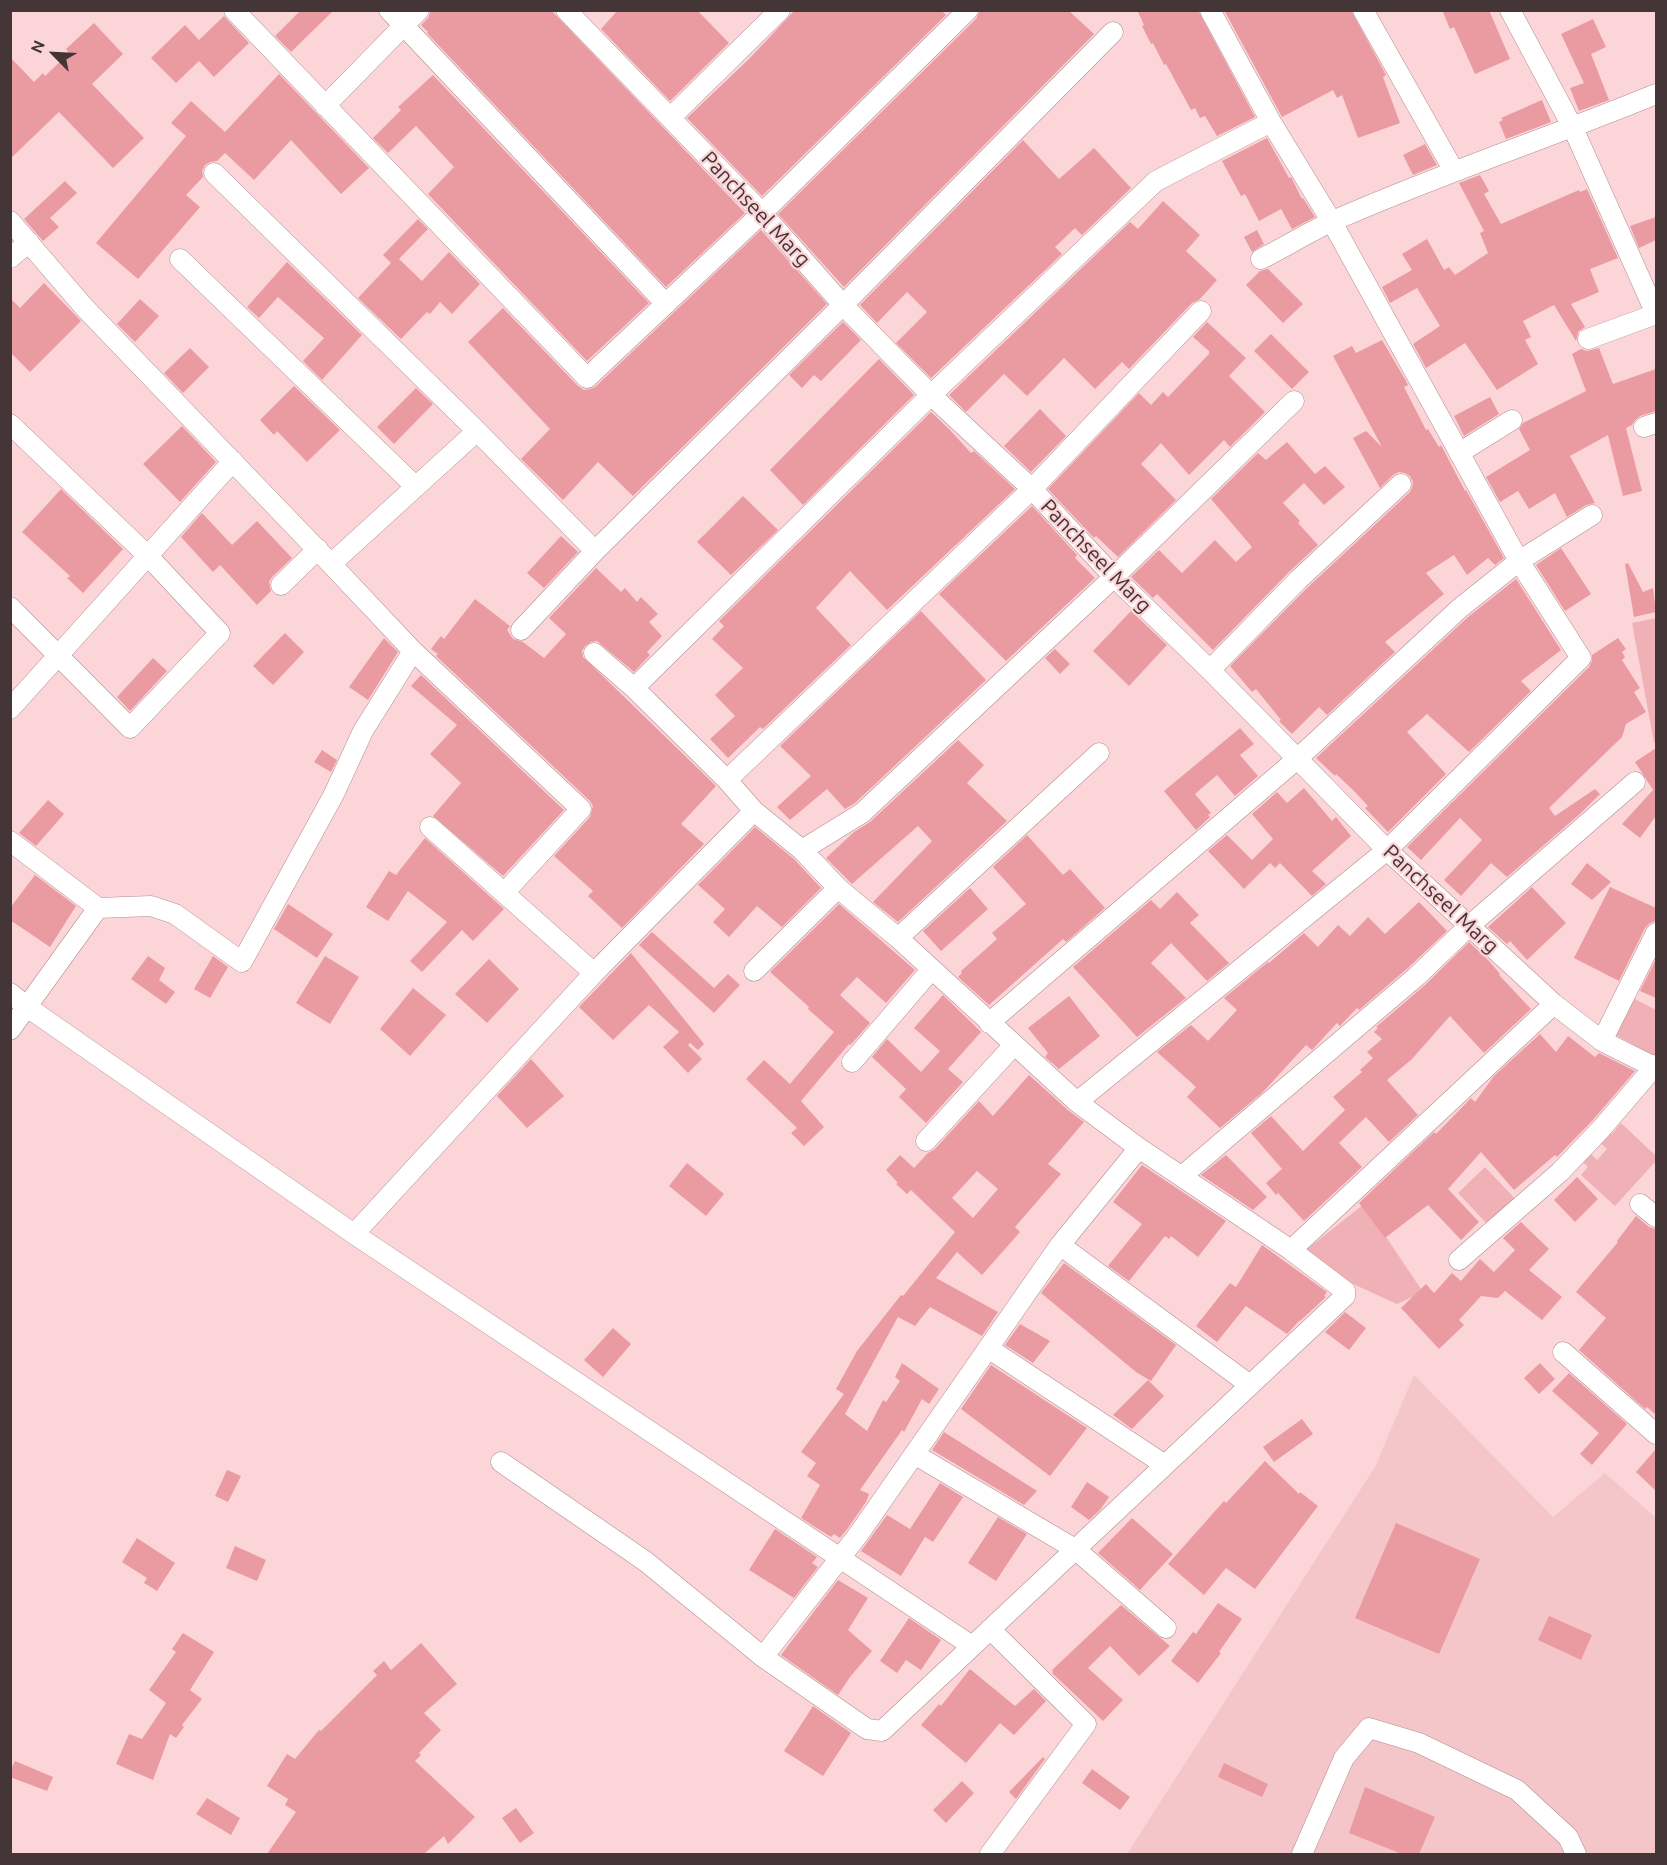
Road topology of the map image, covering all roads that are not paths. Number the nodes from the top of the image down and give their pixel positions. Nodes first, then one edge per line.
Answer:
1 (234, 10) edge
2 (389, 10) edge
3 (419, 10) edge
4 (780, 10) edge
5 (968, 10) edge
6 (1210, 10) edge
7 (1363, 10) edge
8 (1510, 10) edge
9 (578, 15) edge
10 (404, 26) junction
11 (1113, 32) dead end
12 (1656, 94) edge
13 (325, 106) junction
14 (671, 117) junction
15 (1271, 122) junction
16 (1573, 128) junction
17 (1455, 171) junction
18 (214, 173) dead end
19 (762, 213) junction
20 (10, 221) edge
21 (1332, 222) junction
22 (29, 242) junction
23 (10, 258) edge
24 (1261, 259) dead end
25 (180, 260) dead end
26 (666, 304) junction
27 (843, 304) junction
28 (1201, 311) dead end
29 (1588, 339) dead end
30 (931, 395) junction
31 (1294, 401) dead end
32 (1512, 420) dead end
33 (10, 424) edge
34 (477, 431) junction
35 (1459, 453) junction
36 (232, 461) junction
37 (1401, 484) dead end
38 (416, 487) junction
39 (1032, 489) junction
40 (1592, 515) dead end
41 (595, 551) junction
42 (148, 556) junction
43 (325, 556) junction
44 (1519, 561) junction
45 (1114, 577) junction
46 (281, 585) dead end
47 (10, 607) edge
48 (521, 630) dead end
49 (413, 651) junction
50 (594, 653) dead end
51 (59, 655) junction
52 (1210, 670) junction
53 (634, 688) junction
54 (10, 709) edge
55 (1099, 753) dead end
56 (1297, 759) junction
57 (727, 780) junction
58 (1635, 782) dead end
59 (754, 811) junction
60 (430, 828) dead end
61 (10, 841) edge
62 (802, 850) junction
63 (1387, 850) junction
64 (838, 888) junction
65 (504, 893) junction
66 (98, 909) junction
67 (1469, 926) junction
68 (1656, 933) edge
69 (898, 938) junction
70 (931, 970) junction
71 (754, 971) dead end
72 (594, 974) junction
73 (10, 993) edge
74 (1554, 1004) junction
75 (27, 1007) junction
76 (989, 1023) junction
77 (10, 1030) edge
78 (1602, 1041) junction
79 (1014, 1045) junction
80 (852, 1062) dead end
81 (1656, 1066) edge
82 (1077, 1102) junction
83 (926, 1141) dead end
84 (1139, 1148) junction
85 (1182, 1176) junction
86 (1640, 1204) dead end
87 (1656, 1217) edge
88 (354, 1234) junction
89 (1060, 1245) junction
90 (1291, 1250) junction
91 (1459, 1260) dead end
92 (988, 1348) junction
93 (1563, 1352) dead end
94 (1250, 1385) junction
95 (1656, 1434) edge
96 (914, 1454) junction
97 (501, 1462) dead end
98 (1165, 1465) junction
99 (1075, 1549) junction
100 (840, 1558) junction
101 (1166, 1628) dead end
102 (990, 1629) junction
103 (972, 1647) junction
104 (763, 1656) junction
105 (990, 1854) edge
106 (1302, 1854) edge
107 (1576, 1854) edge

1 - 13 street
2 - 10 street
3 - 10 street
4 - 14 street
5 - 19 street
6 - 15 street
7 - 17 street
8 - 16 street
9 - 14 street, Panchseel Marg
10 - 13 street
10 - 26 street
11 - 27 street
12 - 16 street
13 - 26 street
14 - 19 street, Panchseel Marg
15 - 21 street
15 - 30 street
16 - 17 street
16 - 29 street
17 - 21 street
18 - 34 street
19 - 26 street
19 - 27 street, Panchseel Marg
20 - 22 street
21 - 24 street
21 - 35 street
22 - 23 street
22 - 36 street
25 - 38 street
27 - 30 street, Panchseel Marg
27 - 41 street
28 - 39 street
30 - 39 street, Panchseel Marg
30 - 53 street
31 - 45 street
32 - 35 street
33 - 42 street
34 - 38 street
34 - 41 street
35 - 44 street
36 - 42 street
36 - 43 street
37 - 52 street
38 - 43 street
39 - 45 street, Panchseel Marg
39 - 57 street
40 - 44 street
41 - 48 street
42 - 51 street
42 - 51 street
43 - 46 street
43 - 49 street
44 - 56 street
44 - 63 street
45 - 52 street, Panchseel Marg
45 - 62 street
47 - 51 street
49 - 65 street
49 - 66 street
50 - 53 street
51 - 54 street
52 - 56 street, Panchseel Marg
53 - 57 street
55 - 69 street
56 - 63 street, Panchseel Marg
56 - 76 street
57 - 59 street
58 - 67 street
59 - 62 street
59 - 72 street
60 - 65 street
61 - 66 street
62 - 64 street
63 - 67 street, Panchseel Marg
63 - 82 street
64 - 69 street
64 - 71 street
65 - 72 street
66 - 75 street
67 - 74 street, Panchseel Marg
67 - 85 street
68 - 78 street
69 - 70 street
70 - 76 street
70 - 80 street
72 - 88 street
73 - 75 street
74 - 78 street, Panchseel Marg
74 - 90 street
75 - 77 street
75 - 88 street
76 - 79 street
78 - 81 street, Panchseel Marg
79 - 82 street
79 - 83 street
81 - 91 street
82 - 84 street
84 - 85 street
84 - 89 street
85 - 90 street
86 - 87 street
88 - 100 street
89 - 92 street
89 - 94 street
90 - 94 street
92 - 96 street
92 - 98 street
93 - 95 street
94 - 98 street
96 - 99 street
96 - 100 street
97 - 104 street
98 - 99 street
99 - 101 street
99 - 102 street
100 - 103 street
100 - 104 street
102 - 103 street
102 - 105 street
103 - 104 street
106 - 107 street

